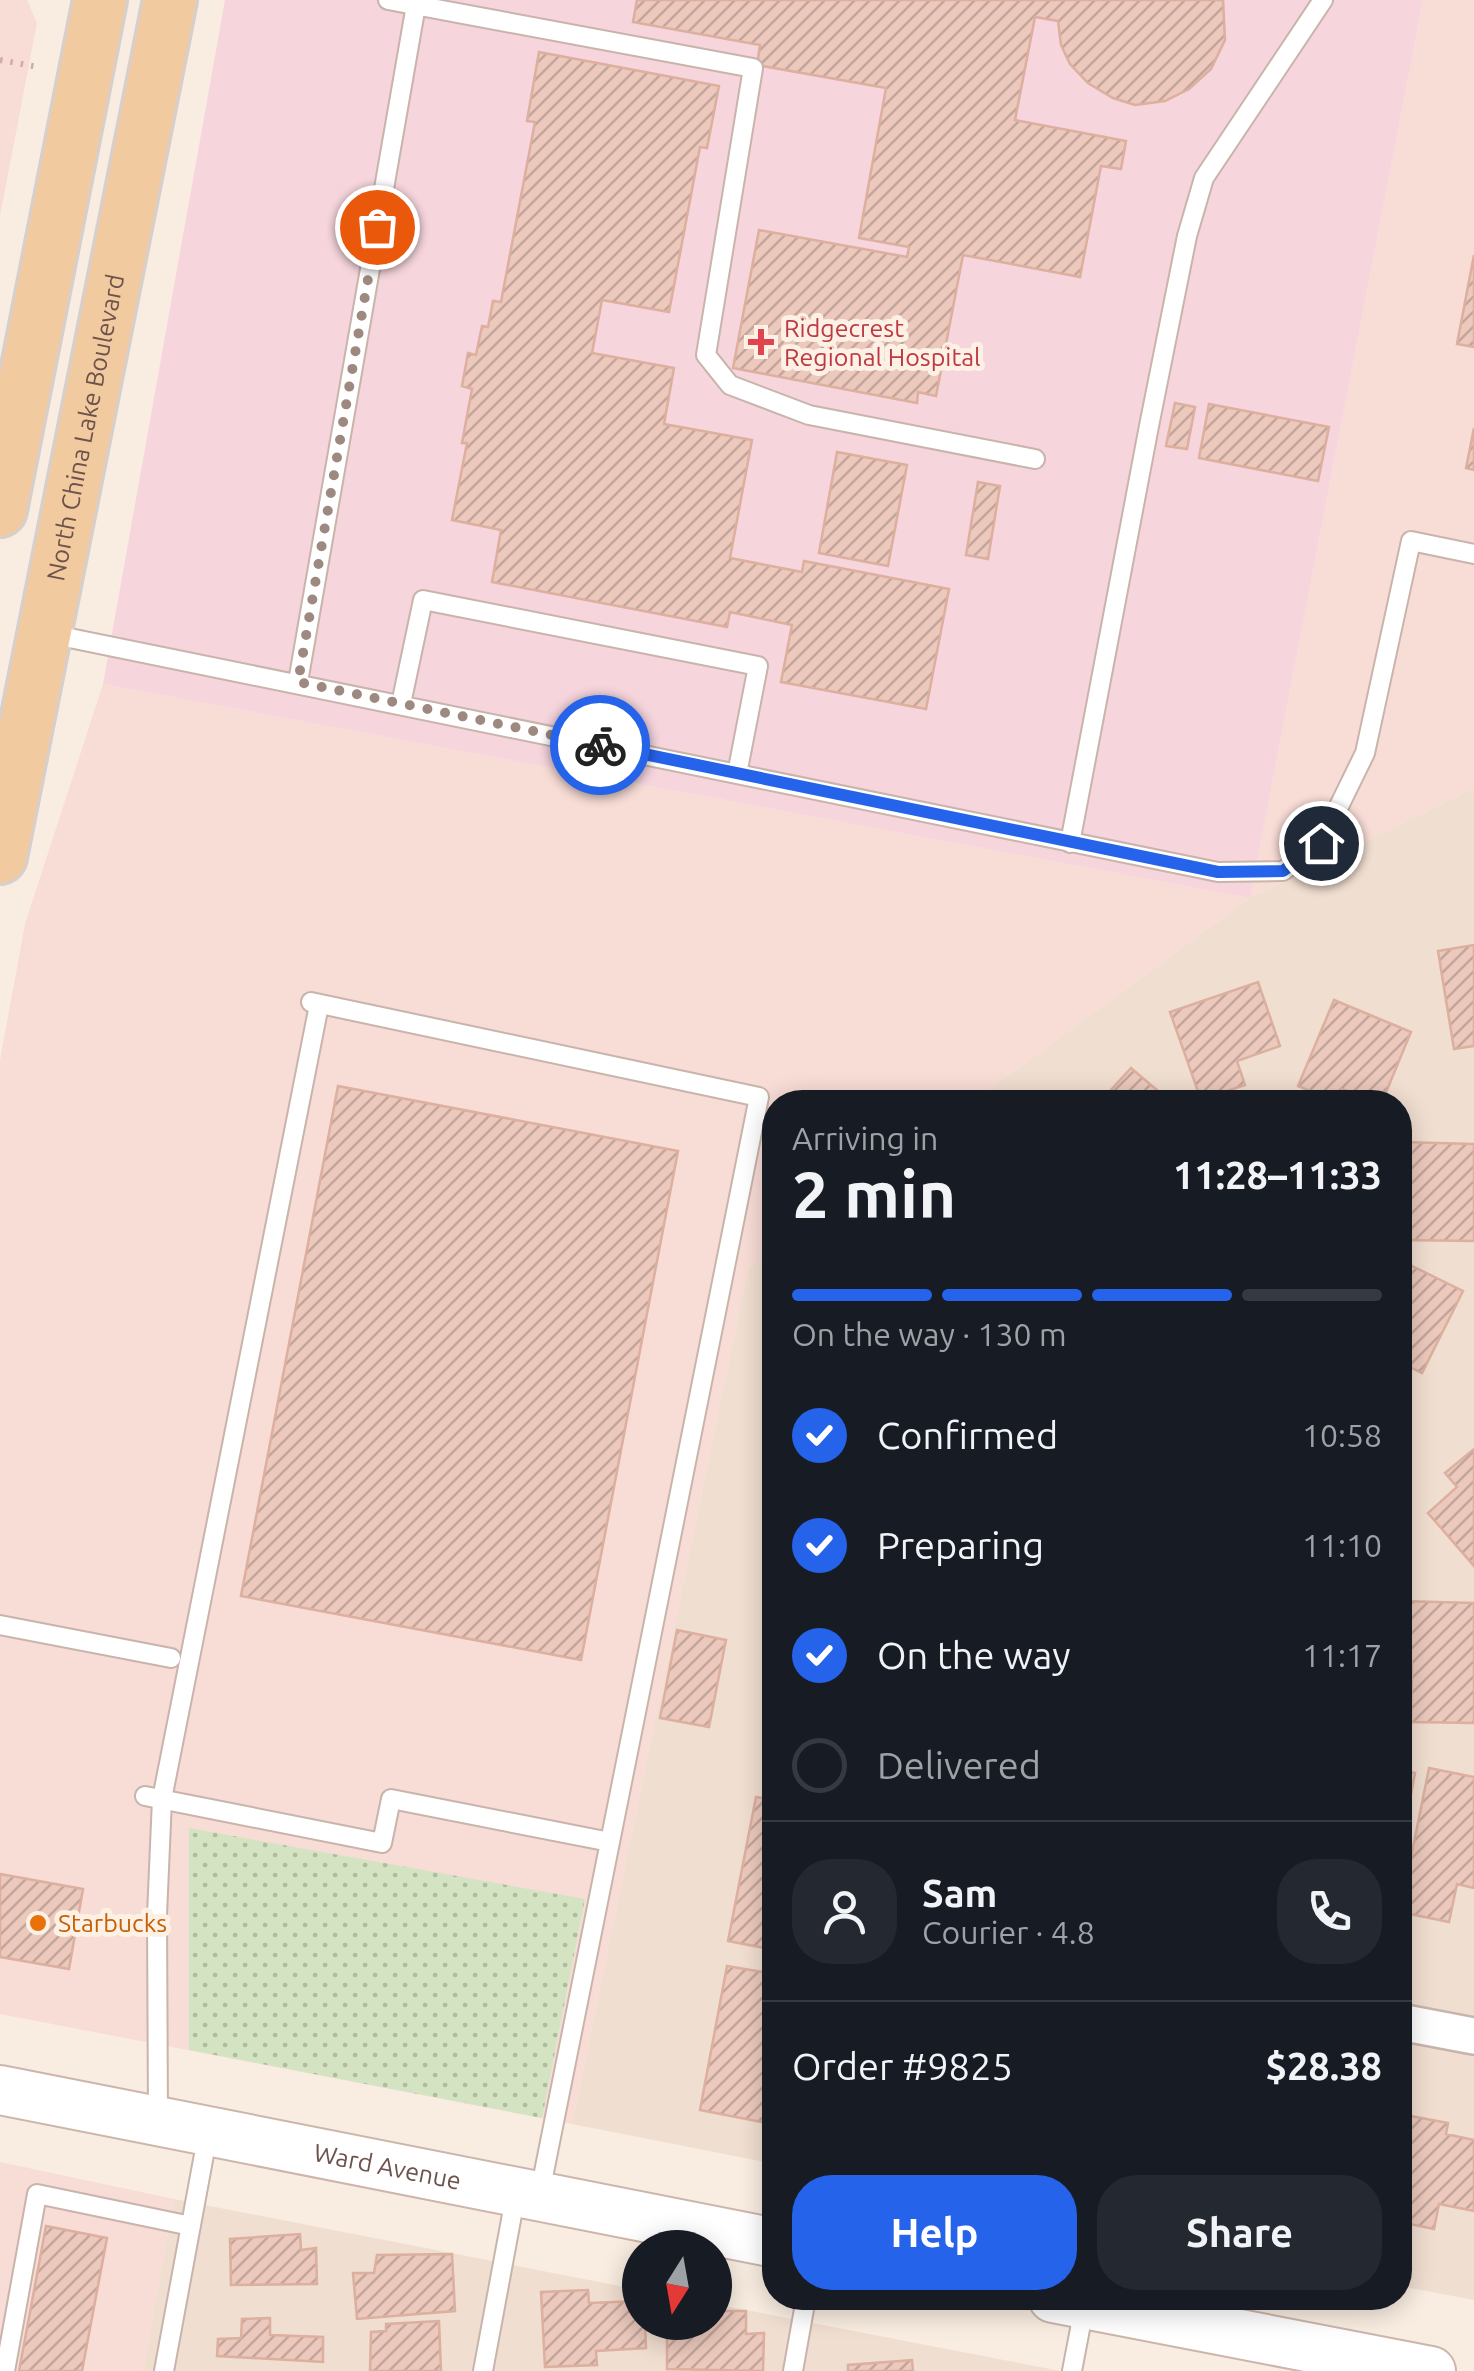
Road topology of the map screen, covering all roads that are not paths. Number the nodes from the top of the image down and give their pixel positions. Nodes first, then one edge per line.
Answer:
1 (100, 0) edge
2 (170, 0) edge
3 (388, 0) edge
4 (1323, 0) edge
5 (416, 5) junction
6 (1036, 459) dead end
7 (0, 510) edge
8 (1474, 554) edge
9 (44, 632) junction
10 (298, 682) junction
11 (401, 704) junction
12 (737, 774) junction
13 (1070, 843) junction
14 (0, 857) edge
15 (0, 1625) edge
16 (171, 1658) dead end
17 (154, 1798) junction
18 (610, 1842) junction
19 (1412, 2024) edge
20 (1474, 2036) edge
21 (0, 2090) edge
22 (158, 2123) junction
23 (208, 2133) junction
24 (528, 2195) junction
25 (191, 2226) junction
26 (762, 2241) edge
27 (804, 2310) edge
28 (1069, 2310) edge
29 (1107, 2310) edge
30 (5, 2371) edge
31 (164, 2371) edge
32 (483, 2371) edge
33 (792, 2371) edge
34 (1072, 2371) edge
35 (1431, 2371) edge

1 - 7 main road
2 - 9 main road, North China Lake Boulevard
3 - 5 lane
4 - 13 lane
5 - 6 lane
5 - 10 lane
8 - 13 lane
9 - 10 lane
9 - 14 main road, North China Lake Boulevard
10 - 11 lane
11 - 12 lane
11 - 12 lane
12 - 13 lane
15 - 16 lane
17 - 18 lane
17 - 18 lane
17 - 22 lane
18 - 24 lane
19 - 20 street
21 - 22 street, Ward Avenue
22 - 23 street, Ward Avenue
23 - 24 street, Ward Avenue
23 - 25 lane
24 - 26 street, Ward Avenue
24 - 32 lane
25 - 30 lane
25 - 31 lane
27 - 33 lane
28 - 34 lane
29 - 35 street

